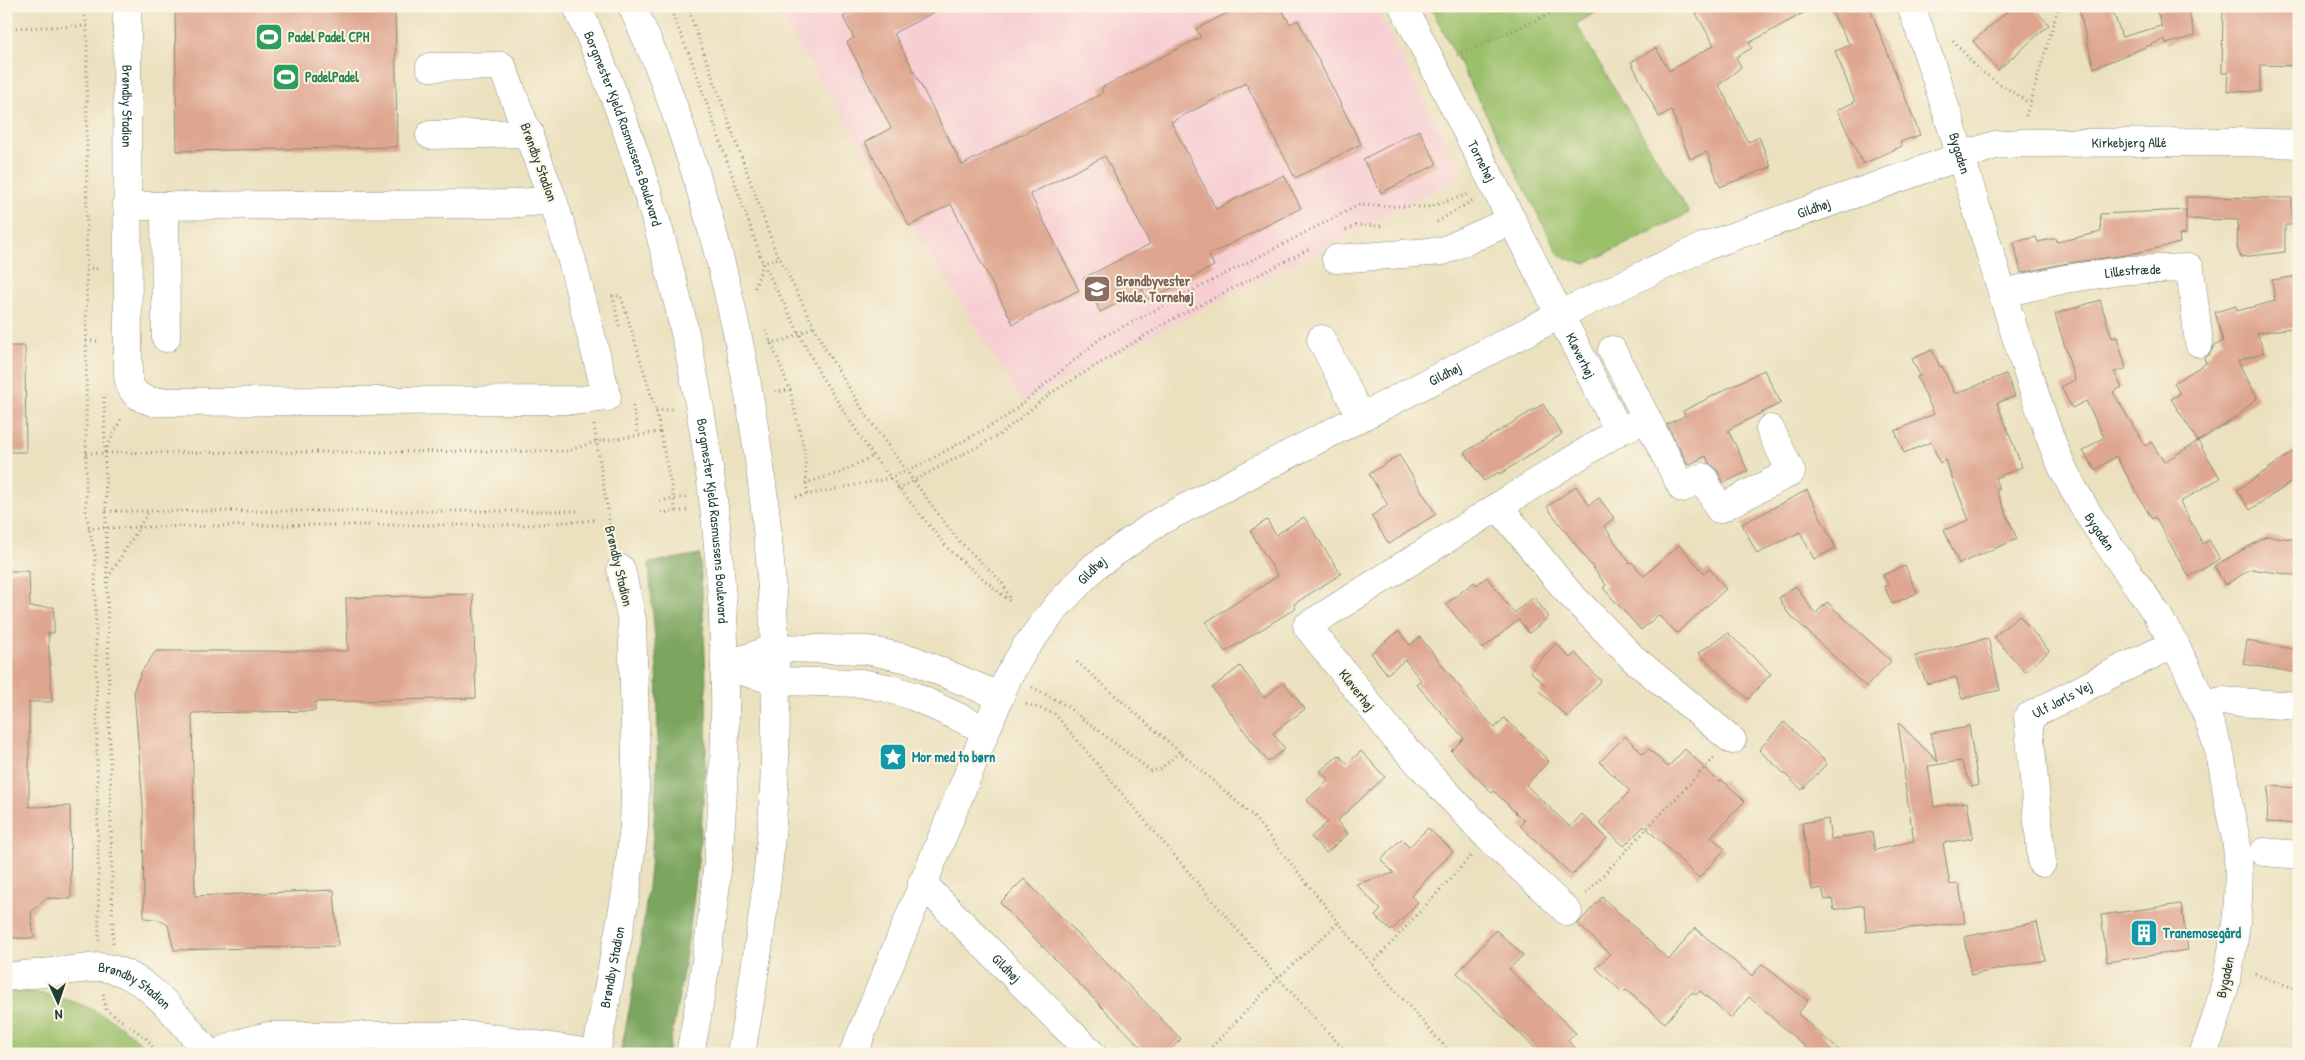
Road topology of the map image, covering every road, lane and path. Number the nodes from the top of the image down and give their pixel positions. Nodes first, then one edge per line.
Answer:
1 (83, 6) edge
2 (127, 6) edge
3 (577, 6) edge
4 (632, 6) edge
5 (669, 6) edge
6 (687, 6) edge
7 (1403, 6) edge
8 (1568, 6) edge
9 (2059, 6) edge
10 (1913, 12) edge
11 (87, 26) junction
12 (6, 28) edge
13 (1434, 66) junction
14 (430, 67) dead end
15 (2029, 102) junction
16 (2024, 121) dead end
17 (529, 133) junction
18 (430, 135) dead end
19 (2299, 144) edge
20 (1962, 156) junction
21 (1495, 186) junction
22 (553, 200) junction
23 (127, 206) junction
24 (165, 206) junction
25 (1512, 220) junction
26 (1434, 224) dead end
27 (1391, 227) dead end
28 (1330, 246) junction
29 (779, 258) junction
30 (102, 259) dead end
31 (763, 263) junction
32 (102, 278) dead end
33 (753, 293) dead end
34 (2004, 293) junction
35 (1561, 314) junction
36 (765, 326) dead end
37 (813, 327) junction
38 (103, 332) dead end
39 (620, 333) dead end
40 (799, 335) junction
41 (166, 338) dead end
42 (1320, 339) dead end
43 (770, 343) junction
44 (2199, 343) dead end
45 (104, 350) dead end
46 (1612, 350) dead end
47 (104, 387) dead end
48 (790, 390) junction
49 (134, 394) junction
50 (749, 396) junction
51 (619, 397) junction
52 (1361, 417) junction
53 (1647, 419) junction
54 (1770, 429) dead end
55 (1619, 431) junction
56 (661, 432) junction
57 (638, 435) junction
58 (595, 442) junction
59 (86, 452) junction
60 (105, 452) junction
61 (872, 456) junction
62 (906, 472) junction
63 (890, 478) junction
64 (913, 480) junction
65 (805, 483) junction
66 (898, 489) junction
67 (807, 495) junction
68 (688, 497) dead end
69 (796, 497) dead end
70 (675, 499) junction
71 (660, 501) dead end
72 (1498, 506) junction
73 (690, 510) dead end
74 (150, 511) junction
75 (580, 511) dead end
76 (676, 511) junction
77 (106, 512) junction
78 (661, 513) dead end
79 (596, 520) dead end
80 (106, 527) junction
81 (140, 527) junction
82 (88, 528) junction
83 (621, 569) joint
84 (107, 580) junction
85 (2175, 644) junction
86 (775, 648) junction
87 (1078, 662) dead end
88 (725, 666) junction
89 (776, 682) junction
90 (1004, 686) junction
91 (2204, 705) junction
92 (2299, 706) edge
93 (986, 730) junction
94 (1732, 740) joint
95 (1180, 752) junction
96 (1488, 837) junction
97 (2264, 852) dead end
98 (2299, 855) edge
99 (2042, 863) dead end
100 (922, 883) junction
101 (1568, 912) joint
102 (1338, 923) junction
103 (1372, 964) junction
104 (2229, 964) junction
105 (106, 968) junction
106 (6, 977) edge
107 (1278, 978) junction
108 (2299, 990) edge
109 (158, 1054) edge
110 (209, 1054) edge
111 (217, 1054) edge
112 (596, 1054) edge
113 (690, 1054) edge
114 (741, 1054) edge
115 (853, 1054) edge
116 (1092, 1054) edge
117 (1205, 1054) edge
118 (1348, 1054) edge
119 (1451, 1054) edge
120 (2203, 1054) edge

1 - 11 path
2 - 23 street, Brøndby Stadion
3 - 88 street, Borgmester Kjeld Rasmussens Boulevard
4 - 50 street
5 - 31 path
6 - 29 path
7 - 13 street, Tornehøj
8 - 13 path
9 - 15 path
10 - 15 path
10 - 20 street, Bygaden
11 - 12 path
11 - 59 path
13 - 21 street, Tornehøj
14 - 17 street, Brøndby Stadion
15 - 16 path
17 - 18 street
17 - 22 street, Brøndby Stadion
19 - 20 street, Kirkebjerg Allé
20 - 34 street, Bygaden
20 - 35 street, Gildhøj
21 - 25 street, Tornehøj
21 - 26 path
21 - 62 path
22 - 24 street
22 - 51 street, Brøndby Stadion
23 - 24 street
23 - 49 street, Brøndby Stadion
24 - 41 street
25 - 28 street
25 - 35 street, Tornehøj
27 - 28 path
28 - 64 path
29 - 31 path
29 - 37 path
30 - 32 path
31 - 33 path
31 - 40 path
34 - 44 street, Lillestræde
34 - 85 street, Bygaden
35 - 52 street, Gildhøj
35 - 55 street, Kløverhøj
36 - 43 path
37 - 40 path
37 - 62 path
38 - 45 path
39 - 56 path
40 - 43 path
40 - 61 path
42 - 52 street
43 - 48 path
46 - 53 street
47 - 60 path
48 - 50 path
48 - 65 path
49 - 51 street
49 - 60 path
50 - 86 street
51 - 57 path
51 - 58 path, Brøndby Stadion
52 - 90 street, Gildhøj
53 - 54 street
53 - 55 street
55 - 72 street, Kløverhøj
56 - 57 path
56 - 70 path
57 - 58 path
58 - 60 path
58 - 83 path, Brøndby Stadion
59 - 60 path
59 - 82 path
60 - 77 path
61 - 63 path
61 - 65 path
62 - 63 path
62 - 64 path
63 - 66 path
63 - 67 path
64 - 66 path
64 - 66 path
65 - 67 path
67 - 69 path
68 - 70 path
70 - 71 path
70 - 76 path
72 - 94 street
72 - 96 street, Kløverhøj
73 - 76 path
74 - 75 path
74 - 77 path
74 - 81 path
76 - 78 path
77 - 80 path
79 - 81 path
80 - 81 path
80 - 82 path
80 - 84 path
81 - 84 path
82 - 105 path
83 - 112 street, Brøndby Stadion
84 - 105 path
85 - 91 street, Bygaden
85 - 99 street, Ulf Jarls Vej
86 - 88 street
86 - 89 street
86 - 90 street
87 - 95 path
88 - 89 street
88 - 113 street, Borgmester Kjeld Rasmussens Boulevard
89 - 93 street
89 - 114 street
90 - 93 street, Gildhøj
90 - 95 path
90 - 107 path
91 - 92 street
91 - 104 street, Bygaden
93 - 100 street, Gildhøj
94 - 101 path
95 - 102 path
96 - 101 street, Kløverhøj
96 - 103 path
97 - 98 street
100 - 115 street, Gildhøj
100 - 116 street, Gildhøj
102 - 103 path
102 - 107 path
103 - 119 path
104 - 108 path
104 - 120 street, Bygaden
105 - 106 street, Brøndby Stadion
105 - 109 path
105 - 110 street, Brøndby Stadion
107 - 117 path
107 - 118 path
111 - 112 street, Brøndby Stadion

